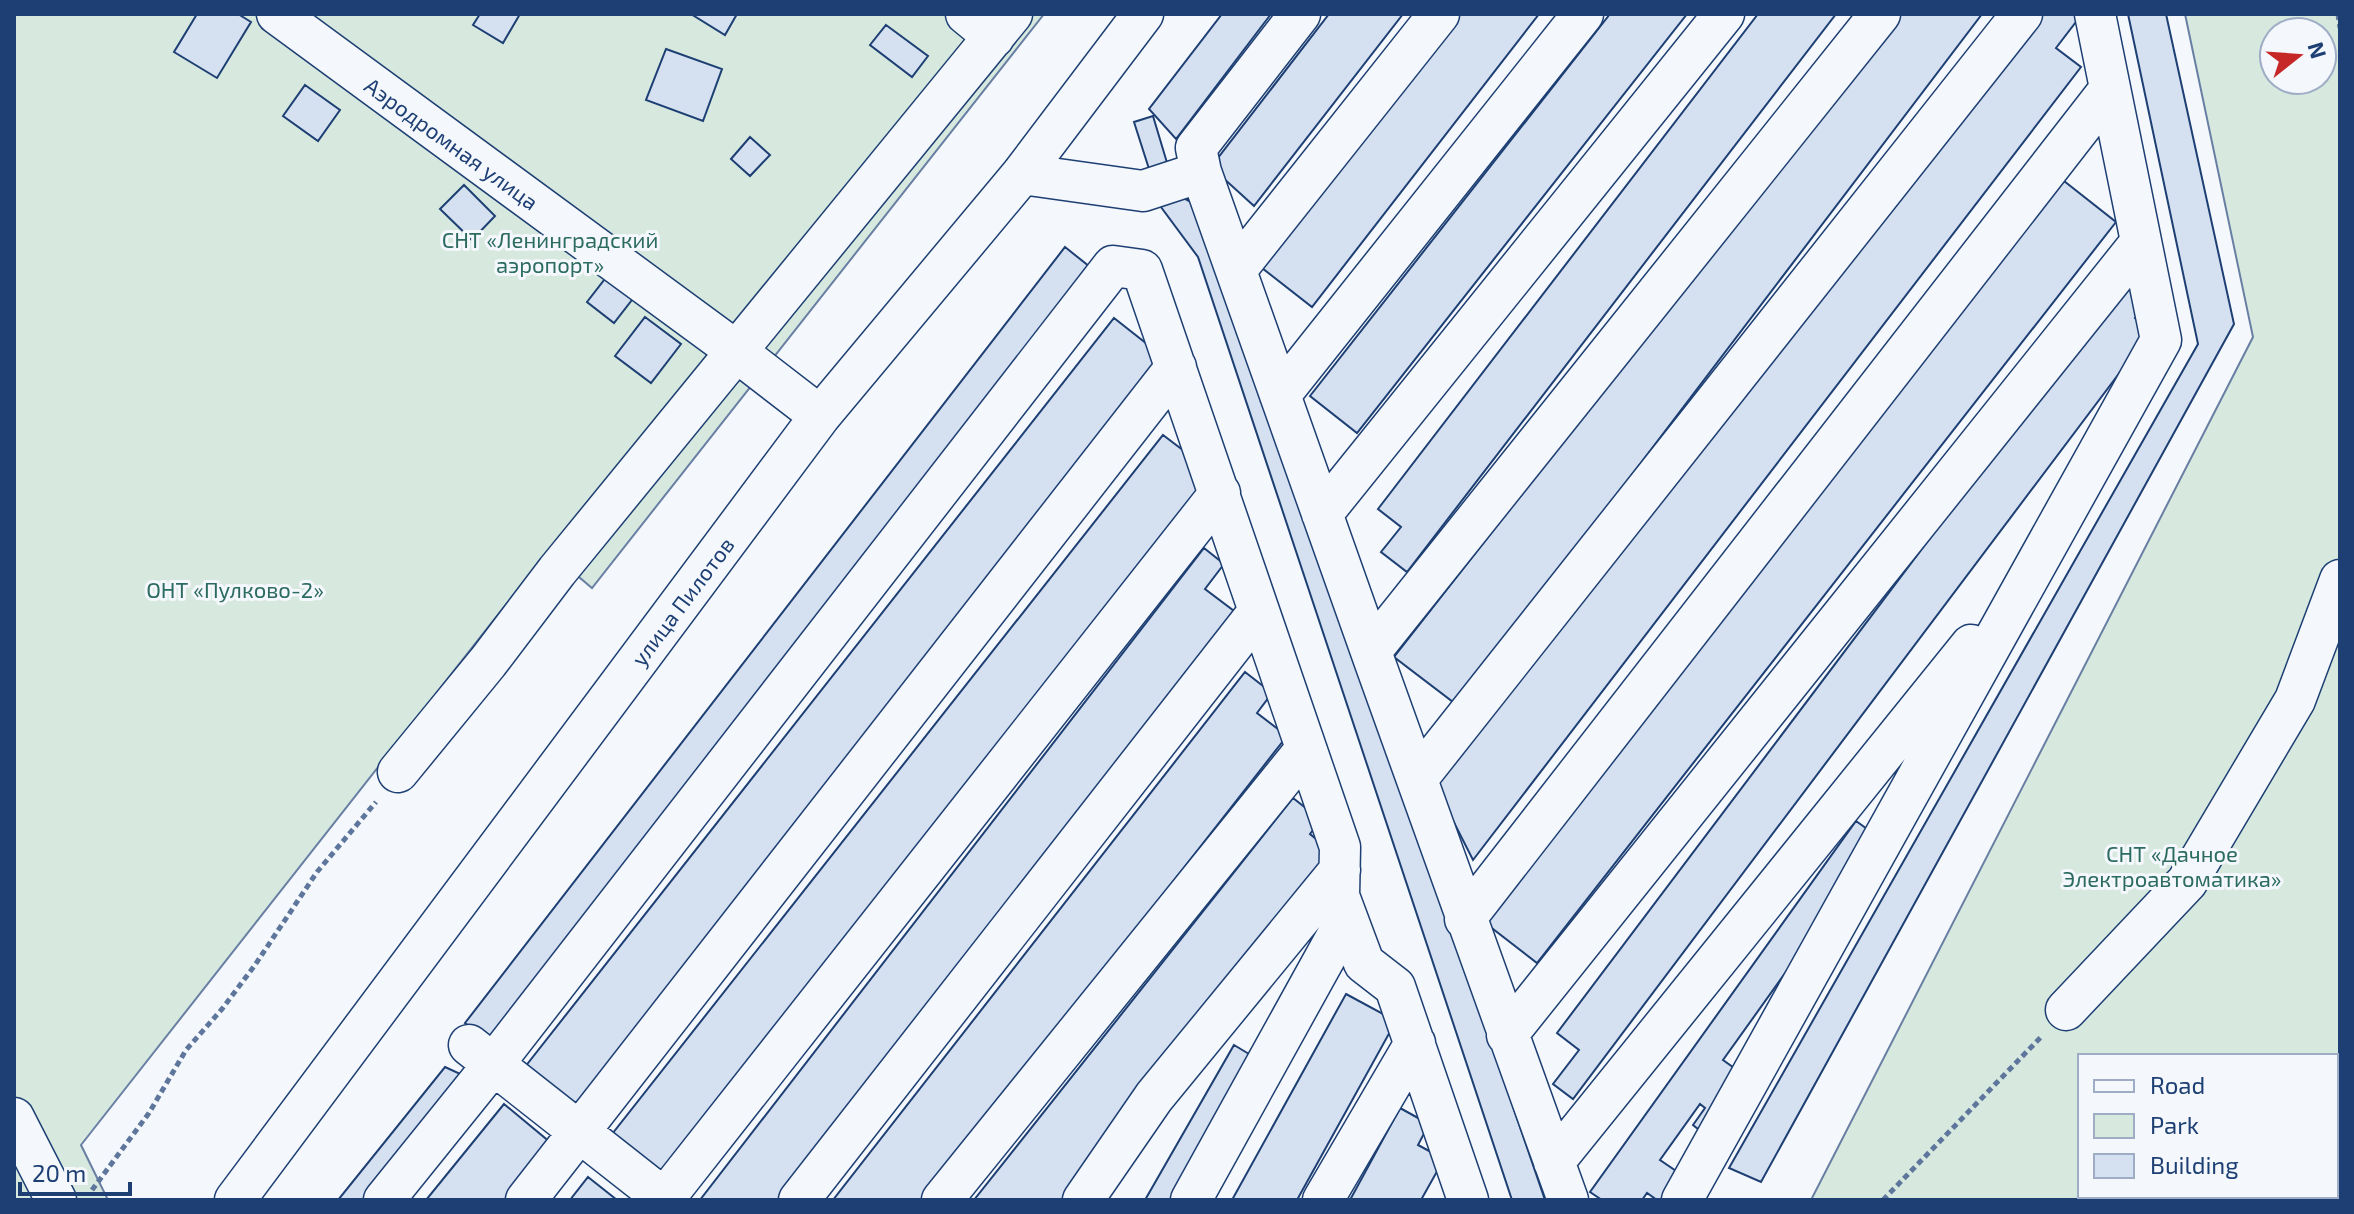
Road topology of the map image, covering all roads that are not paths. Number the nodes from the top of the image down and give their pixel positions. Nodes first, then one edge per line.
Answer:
1 (277, 14) edge
2 (1143, 14) edge
3 (1300, 14) edge
4 (1439, 14) edge
5 (1583, 14) edge
6 (1724, 14) edge
7 (1880, 14) edge
8 (2022, 14) edge
9 (2095, 14) edge
10 (991, 22) edge
11 (2110, 89) junction
12 (1201, 172) junction
13 (1022, 174) junction
14 (2141, 242) junction
15 (1236, 270) junction
16 (737, 352) junction
17 (1176, 367) junction
18 (1280, 395) junction
19 (820, 416) junction
20 (1220, 493) junction
21 (1322, 514) junction
22 (2042, 557) junction
23 (2340, 580) edge
24 (1259, 611) junction
25 (1371, 651) junction
26 (1306, 749) junction
27 (398, 772) road end
28 (1417, 779) junction
29 (1340, 870) junction
30 (1347, 918) junction
31 (1465, 919) junction
32 (2066, 1010) road end
33 (1507, 1035) junction
34 (1415, 1043) junction
35 (480, 1056) junction
36 (14, 1118) edge
37 (578, 1132) junction
38 (1554, 1162) junction
39 (1459, 1193) edge
40 (72, 1197) edge
41 (664, 1199) edge
42 (235, 1200) edge
43 (384, 1200) edge
44 (526, 1200) edge
45 (799, 1200) edge
46 (942, 1200) edge
47 (1083, 1200) edge
48 (1191, 1200) edge
49 (1323, 1200) edge
50 (1568, 1200) edge
51 (1682, 1200) edge

1 - 16 street, Аэродромная улица
2 - 13 street, улица Пилотов
3 - 12 street
4 - 15 street
5 - 18 street
6 - 21 street
7 - 25 street
8 - 28 street
9 - 11 street
10 - 16 street
11 - 14 street
11 - 31 street
12 - 13 street
12 - 15 street
13 - 19 street, улица Пилотов
14 - 22 street
14 - 33 street
15 - 18 street
16 - 19 street, Аэродромная улица
16 - 27 street
17 - 20 street
17 - 35 street
17 - 37 street
18 - 21 street
19 - 42 street, улица Пилотов
20 - 24 street
20 - 41 street
21 - 25 street
22 - 38 street
22 - 51 street
23 - 32 street
24 - 26 street
24 - 45 street
25 - 28 street
26 - 29 street
26 - 46 street
28 - 31 street
29 - 30 street
29 - 47 street
30 - 34 street
30 - 48 street
31 - 33 street
33 - 38 street
34 - 39 street
34 - 49 street
35 - 37 street
35 - 43 street
36 - 40 street
37 - 41 street
37 - 44 street
38 - 50 street

